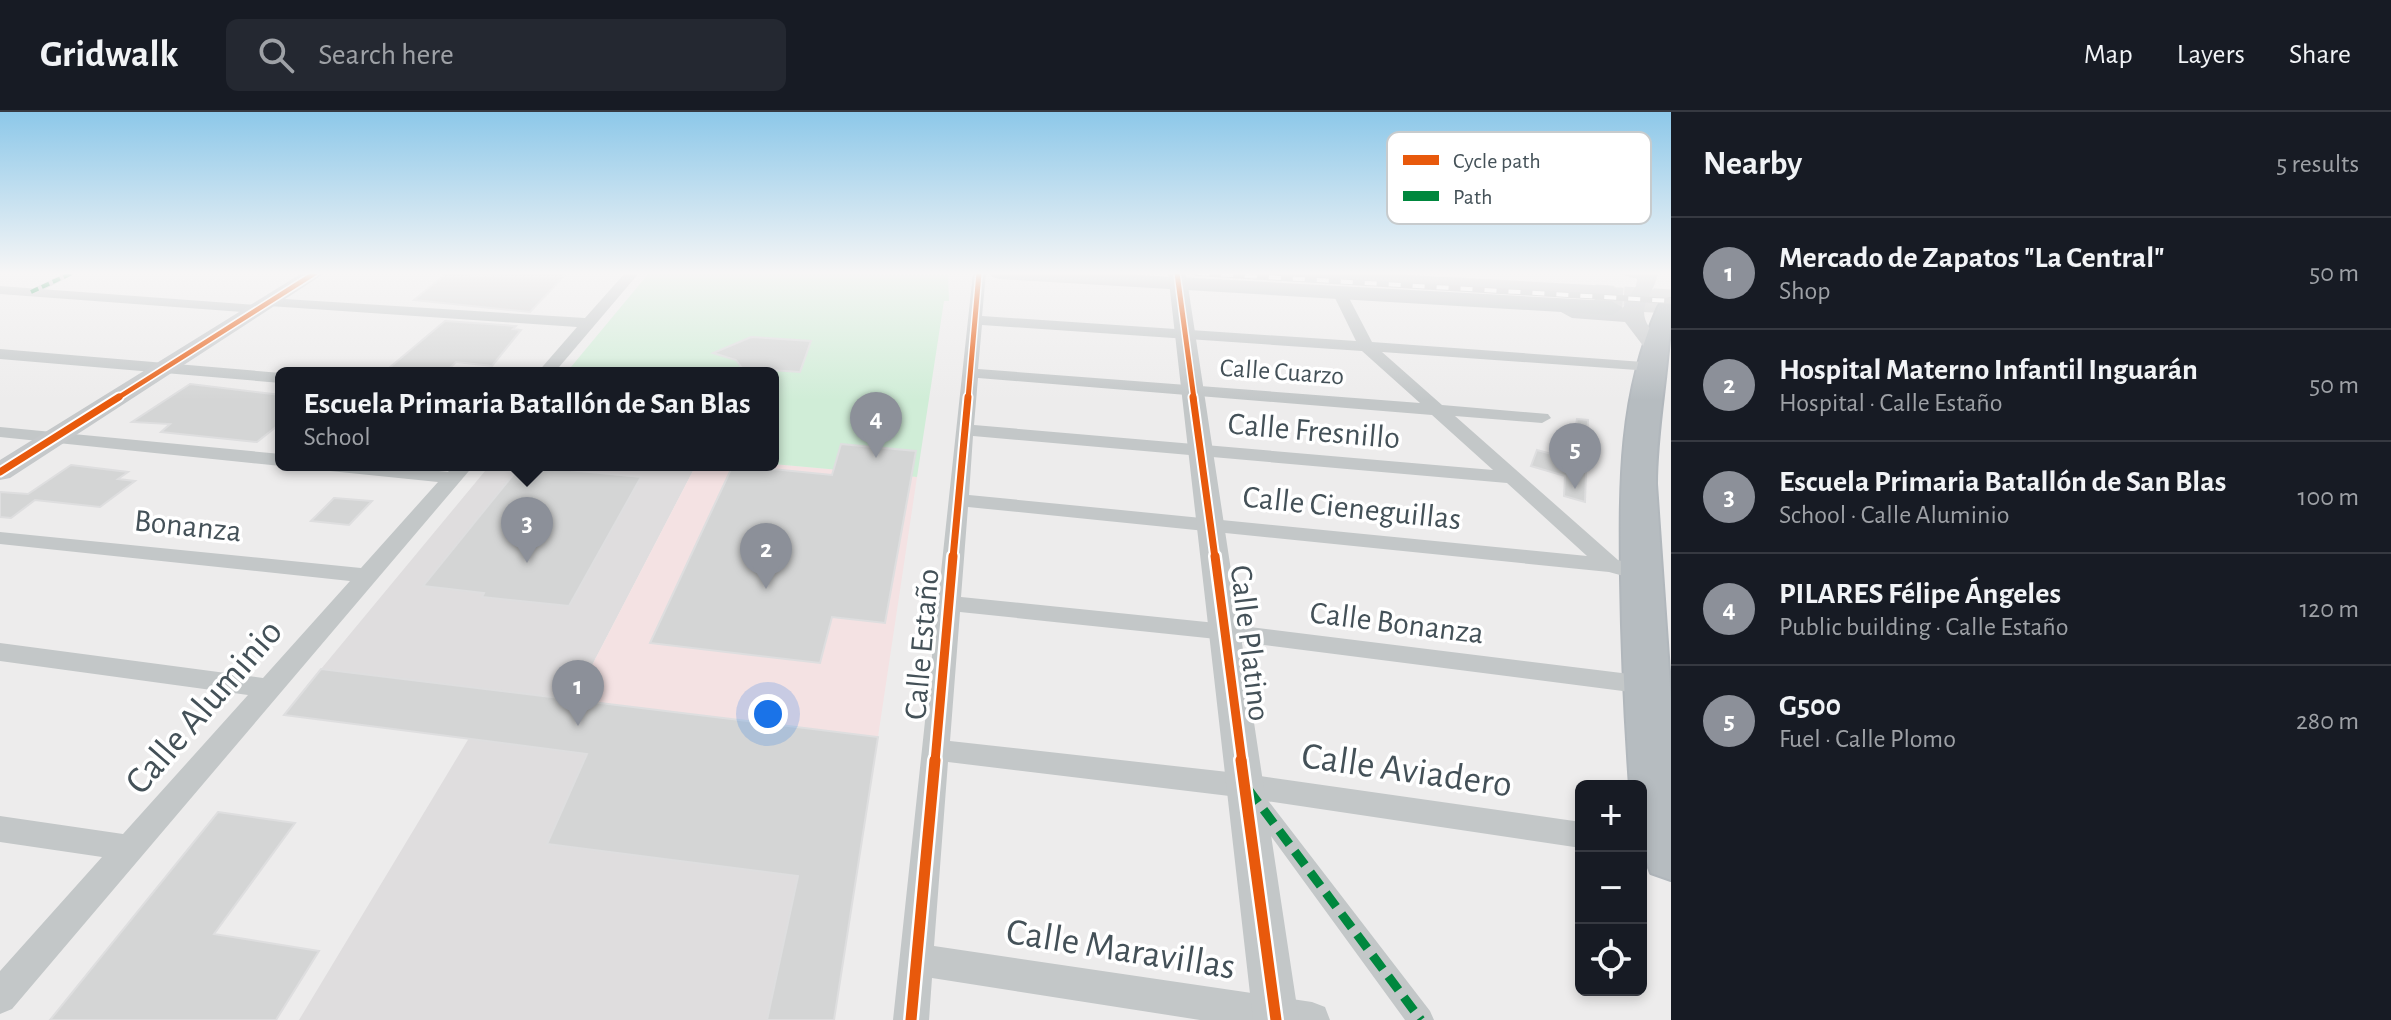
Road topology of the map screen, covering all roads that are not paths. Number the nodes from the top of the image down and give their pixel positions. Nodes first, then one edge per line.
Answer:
1 (246, 315) edge
2 (449, 315) edge
3 (594, 315) edge
4 (975, 315) edge
5 (1185, 315) edge
6 (1351, 315) edge
7 (1460, 315) edge
8 (1644, 315) edge
9 (1665, 315) edge
10 (975, 320) junction
11 (587, 323) junction
12 (1187, 335) junction
13 (1647, 343) junction
14 (1366, 346) junction
15 (0, 354) edge
16 (550, 367) edge
17 (162, 368) junction
18 (970, 373) junction
19 (275, 377) edge
20 (1194, 390) junction
21 (1436, 409) junction
22 (1542, 418) dead end
23 (965, 430) junction
24 (0, 432) edge
25 (57, 437) junction
26 (1202, 451) junction
27 (275, 459) edge
28 (458, 471) edge
29 (0, 472) edge
30 (1514, 478) junction
31 (958, 500) junction
32 (1212, 525) junction
33 (0, 538) edge
34 (1626, 569) junction
35 (370, 576) junction
36 (949, 603) junction
37 (1226, 632) junction
38 (0, 652) edge
39 (1646, 685) junction
40 (267, 688) junction
41 (936, 750) junction
42 (1246, 786) junction
43 (0, 829) edge
44 (1575, 834) edge
45 (129, 848) junction
46 (1660, 849) edge
47 (916, 959) junction
48 (0, 997) edge
49 (1275, 1017) edge
50 (911, 1020) edge
51 (1312, 1020) edge
52 (1421, 1020) edge

1 - 17 main road
2 - 11 street
3 - 11 street
4 - 10 street, Calle Estaño
5 - 12 street, Calle Platino
6 - 14 street
7 - 13 main road
8 - 13 main road
9 - 13 highway
10 - 12 street
10 - 18 street, Calle Estaño
11 - 16 street
12 - 14 street
12 - 20 street, Calle Platino
13 - 14 street
13 - 34 highway
14 - 21 street
15 - 17 street
17 - 19 street
17 - 25 main road
18 - 20 street, Calle Cuarzo
18 - 23 street, Calle Estaño
20 - 21 street, Calle Cuarzo
20 - 26 street, Calle Platino
21 - 22 street, Calle Cuarzo
21 - 30 street
23 - 26 street, Calle Fresnillo
23 - 31 street, Calle Estaño
24 - 25 street
25 - 27 street
25 - 29 main road
26 - 30 street, Calle Fresnillo
26 - 32 street, Calle Platino
28 - 35 street, Calle Aluminio
30 - 34 street
31 - 32 street, Calle Cieneguillas
31 - 36 street, Calle Estaño
32 - 34 street, Calle Cieneguillas
32 - 37 street, Calle Platino
33 - 35 street, Bonanza
34 - 39 highway
35 - 40 street, Calle Aluminio
36 - 37 street, Calle Bonanza
36 - 41 street, Calle Estaño
37 - 39 street, Calle Bonanza
37 - 42 street, Calle Platino
38 - 40 street
39 - 46 highway
40 - 45 street, Calle Aluminio
41 - 42 street, Calle Aviadero
41 - 47 street, Calle Estaño
42 - 44 street, Calle Aviadero
42 - 49 street, Calle Platino
42 - 52 street
43 - 45 street
45 - 48 street, Calle Aluminio
47 - 49 street, Calle Maravillas
47 - 50 street, Calle Estaño
49 - 51 street, Calle Maravillas

